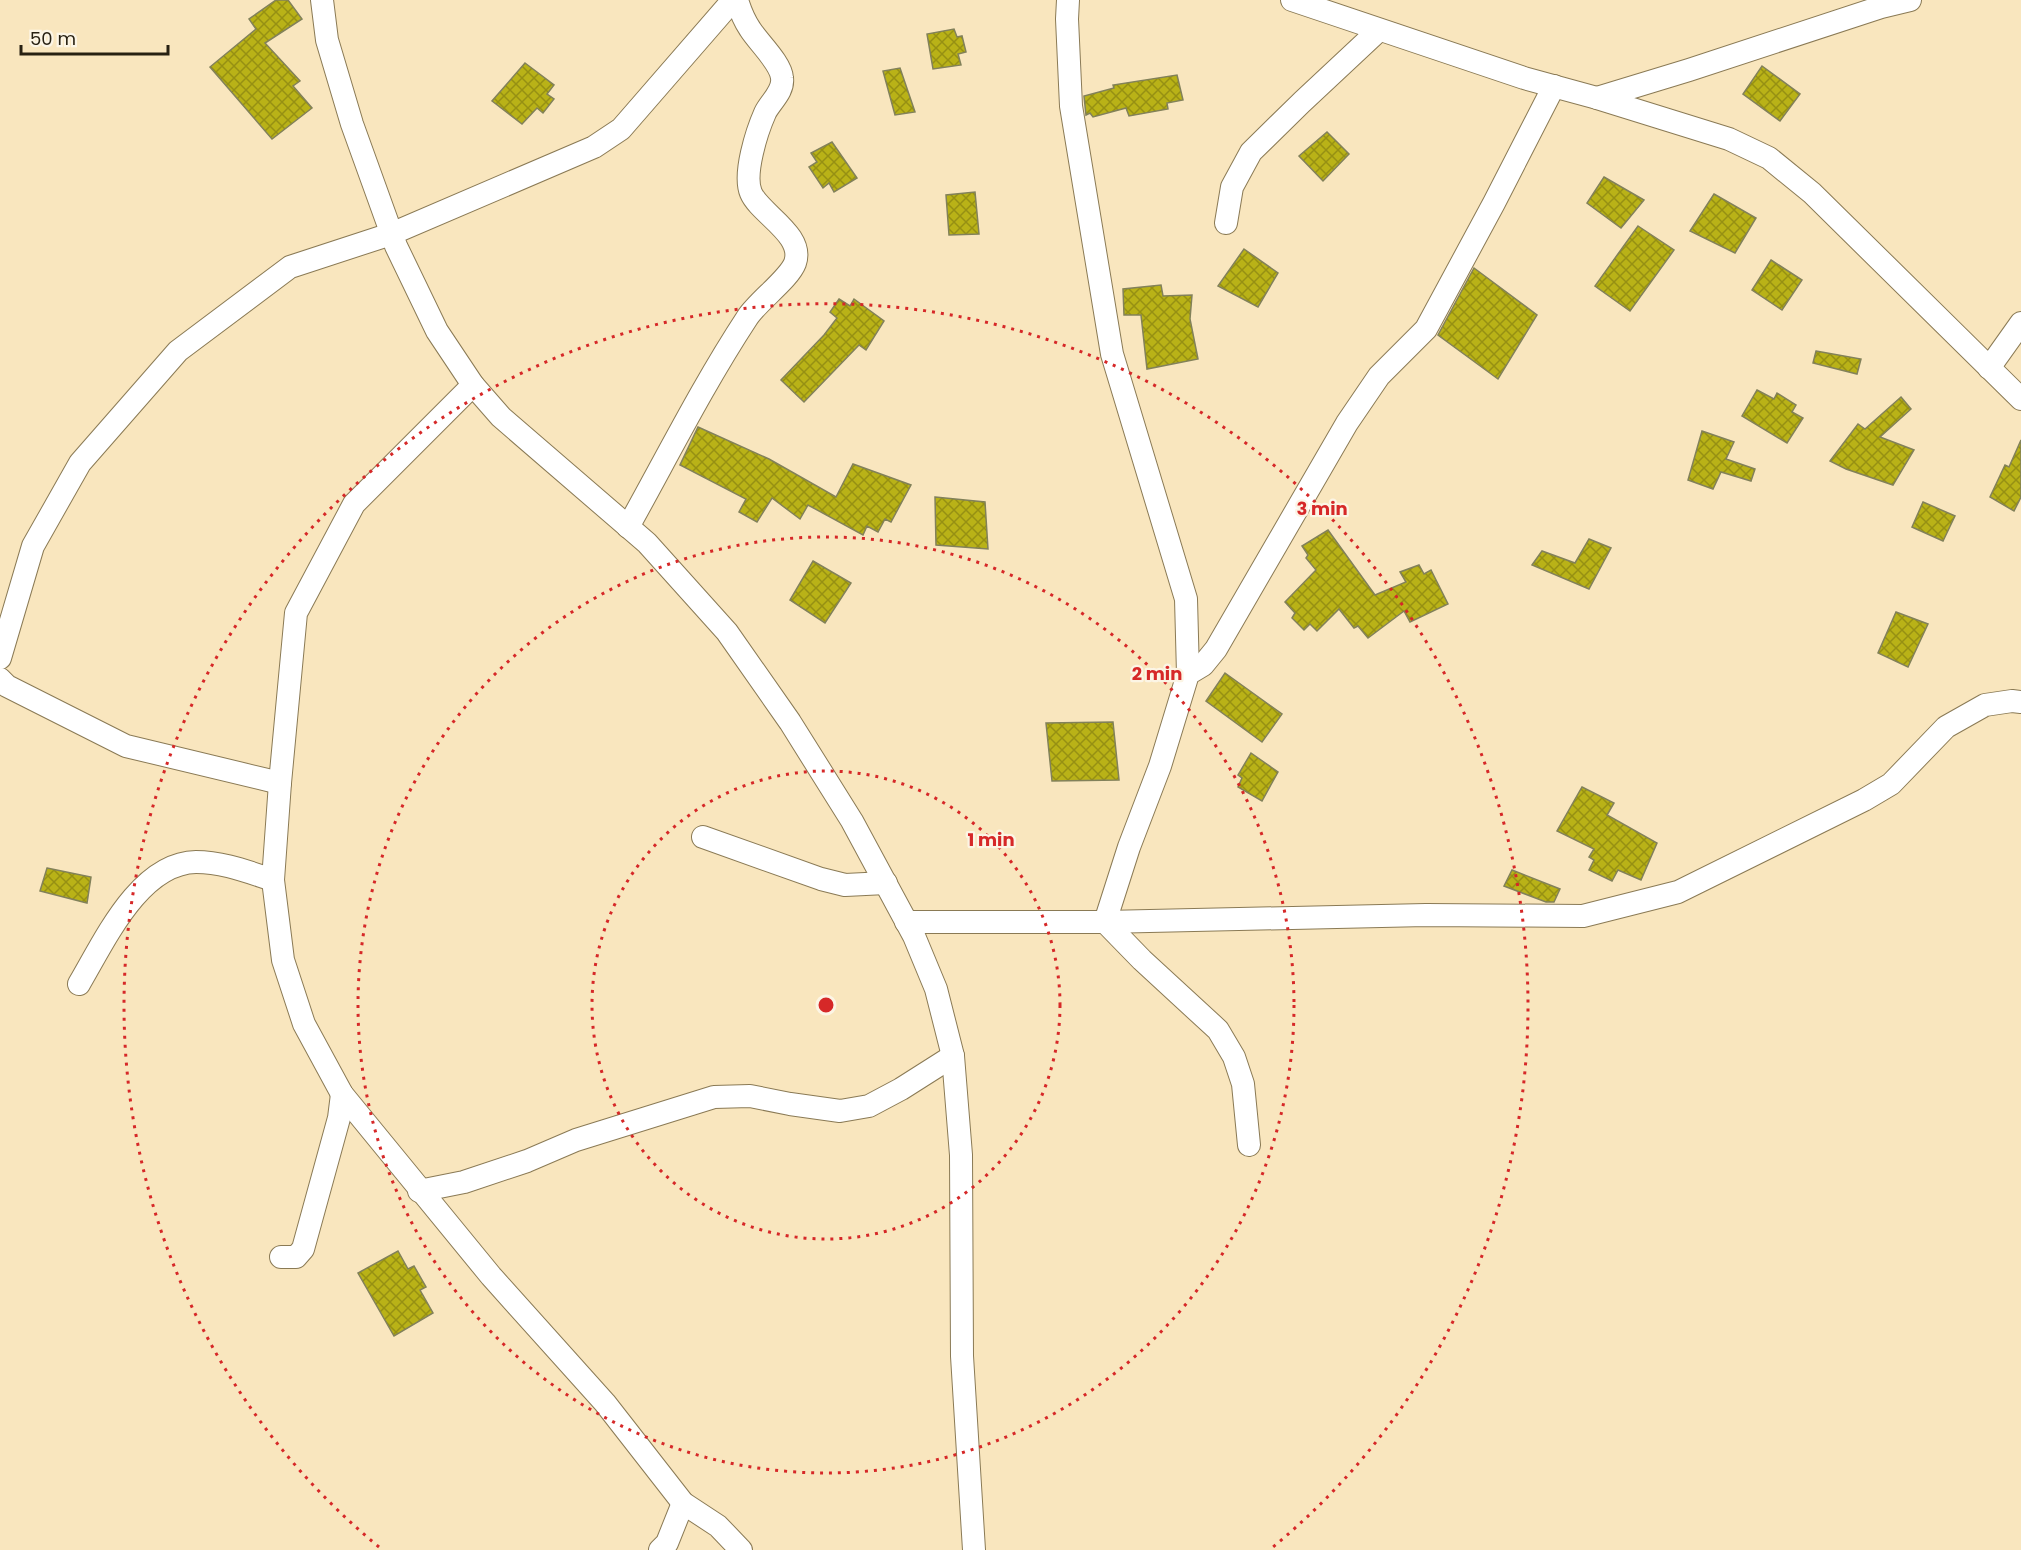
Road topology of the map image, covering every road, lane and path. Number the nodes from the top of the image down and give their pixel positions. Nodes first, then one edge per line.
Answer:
1 (322, 0) edge
2 (735, 0) edge
3 (1068, 0) edge
4 (1292, 0) edge
5 (1910, 0) edge
6 (1378, 30) junction
7 (1554, 86) junction
8 (1597, 98) junction
9 (1226, 223) dead end
10 (391, 234) junction
11 (2021, 323) edge
12 (1989, 368) junction
13 (473, 386) junction
14 (2021, 399) edge
15 (628, 527) junction
16 (0, 658) edge
17 (1188, 674) junction
18 (0, 679) edge
19 (2021, 702) edge
20 (280, 783) junction
21 (703, 837) dead end
22 (273, 880) junction
23 (886, 884) junction
24 (906, 922) junction
25 (1105, 922) junction
26 (79, 984) dead end
27 (952, 1056) junction
28 (342, 1094) junction
29 (1249, 1145) dead end
30 (419, 1191) junction
31 (281, 1257) dead end
32 (683, 1503) junction
33 (660, 1550) edge
34 (741, 1550) edge
35 (974, 1550) edge

1 - 10 street
2 - 10 street
2 - 15 street
3 - 17 street
4 - 6 street
5 - 8 street
6 - 7 street
6 - 9 street
7 - 8 street
7 - 17 street
8 - 12 street
10 - 13 street
10 - 16 street
11 - 12 street
12 - 14 street
13 - 15 street
13 - 20 street
15 - 23 street
17 - 25 street
18 - 20 street
19 - 25 street
20 - 22 street
21 - 23 street
22 - 26 street
22 - 28 street
23 - 24 street
24 - 25 street
24 - 27 street
25 - 29 street
27 - 30 street
27 - 35 street
28 - 30 street
28 - 31 street
30 - 32 street
32 - 33 street
32 - 34 street

